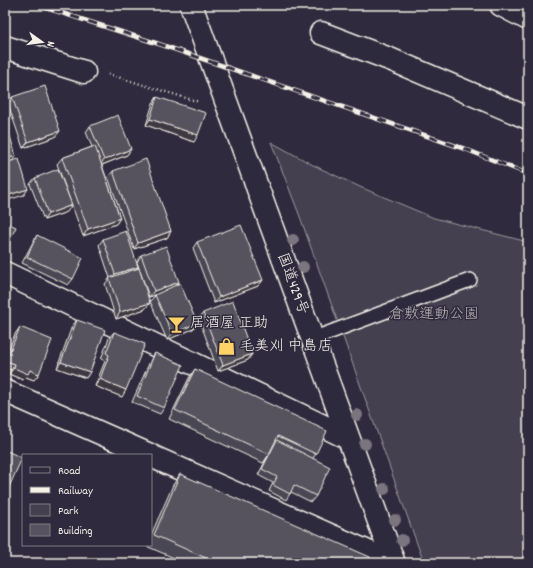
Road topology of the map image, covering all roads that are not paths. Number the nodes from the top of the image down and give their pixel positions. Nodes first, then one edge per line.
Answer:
1 (191, 5) edge
2 (501, 5) edge
3 (528, 19) edge
4 (321, 33) dead end
5 (5, 47) edge
6 (84, 72) road end
7 (528, 118) edge
8 (6, 275) edge
9 (470, 280) dead end
10 (312, 339) junction
11 (5, 391) edge
12 (348, 438) junction
13 (148, 454) edge
14 (152, 456) edge
15 (393, 563) edge

1 - 10 main road, 国道429号
2 - 3 main road
4 - 7 main road
5 - 6 main road
8 - 12 main road
9 - 10 lane
10 - 12 main road, 国道429号
11 - 13 main road
12 - 15 main road, 国道429号
14 - 15 main road

